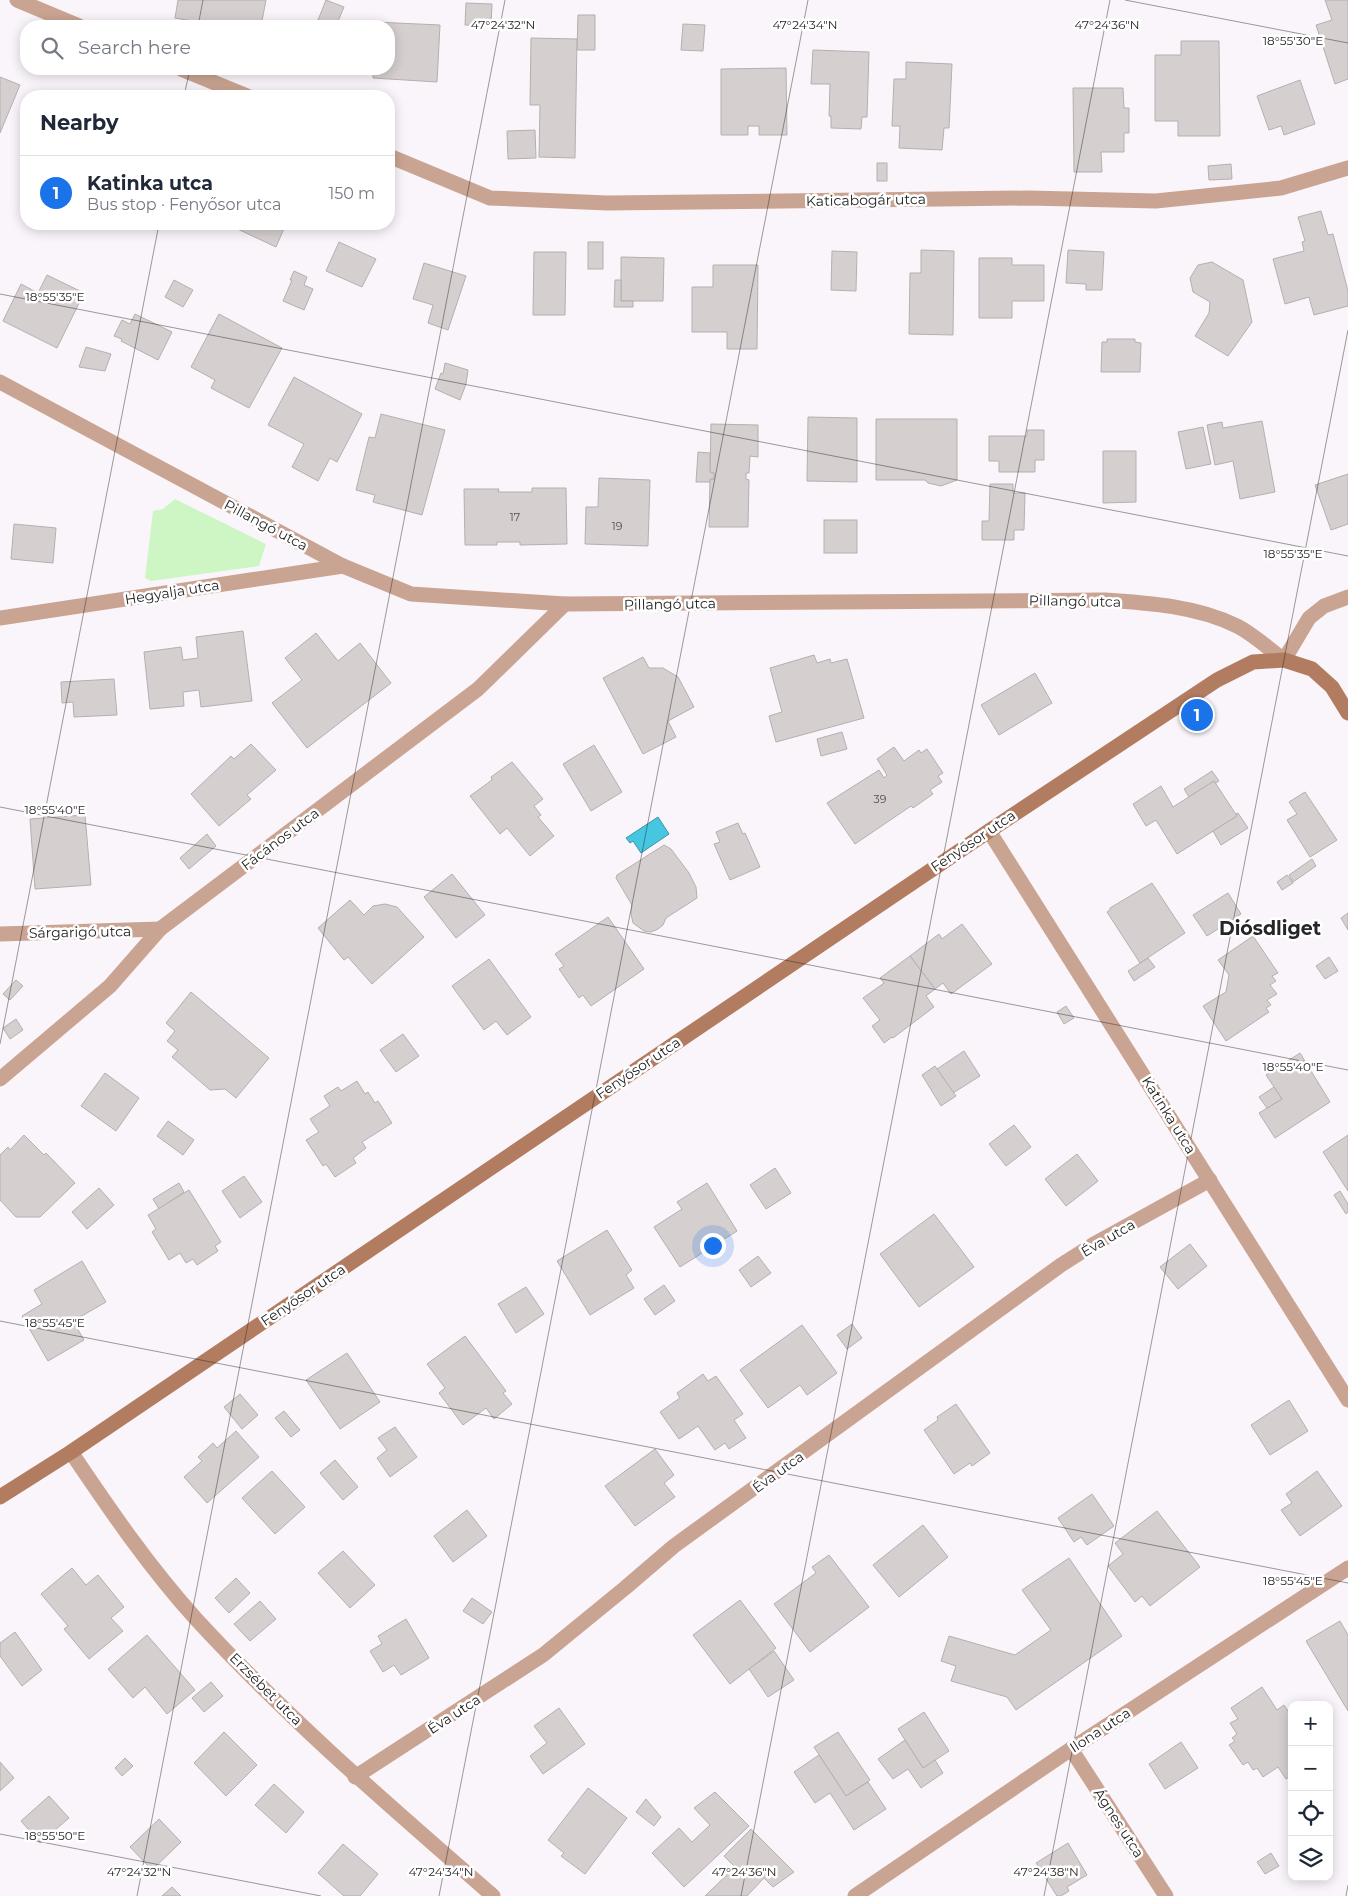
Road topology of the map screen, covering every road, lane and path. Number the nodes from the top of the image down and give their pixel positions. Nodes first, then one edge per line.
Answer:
1 (17, 0) edge
2 (65, 20) edge
3 (196, 75) edge
4 (232, 90) edge
5 (395, 158) edge
6 (1348, 168) edge
7 (0, 382) edge
8 (343, 566) junction
9 (1348, 597) edge
10 (565, 604) junction
11 (0, 618) edge
12 (1284, 660) junction
13 (1348, 713) edge
14 (989, 831) junction
15 (160, 930) junction
16 (0, 934) edge
17 (0, 1079) edge
18 (1210, 1180) junction
19 (1348, 1400) edge
20 (71, 1452) junction
21 (0, 1497) edge
22 (1348, 1568) edge
23 (1071, 1749) junction
24 (355, 1777) junction
25 (493, 1896) edge
26 (855, 1896) edge
27 (1166, 1896) edge

1 - 2 street
3 - 4 street
5 - 6 street, Katicabogár utca
7 - 8 street, Pillangó utca
8 - 10 street, Pillangó utca
8 - 11 street, Hegyalja utca
9 - 12 street
10 - 12 street, Pillangó utca
10 - 15 street, Fácános utca
12 - 13 street
12 - 14 street, Fenyősor utca
14 - 18 street, Katinka utca
14 - 20 street, Fenyősor utca
15 - 16 street, Sárgarigó utca
15 - 17 street, Fácános utca
18 - 19 street, Katinka utca
18 - 24 street, Éva utca
20 - 21 street, Fenyősor utca
20 - 24 street, Erzsébet utca
22 - 23 street, Ilona utca
23 - 26 street, Ilona utca
23 - 27 street, Ágnes utca
24 - 25 street, Erzsébet utca

